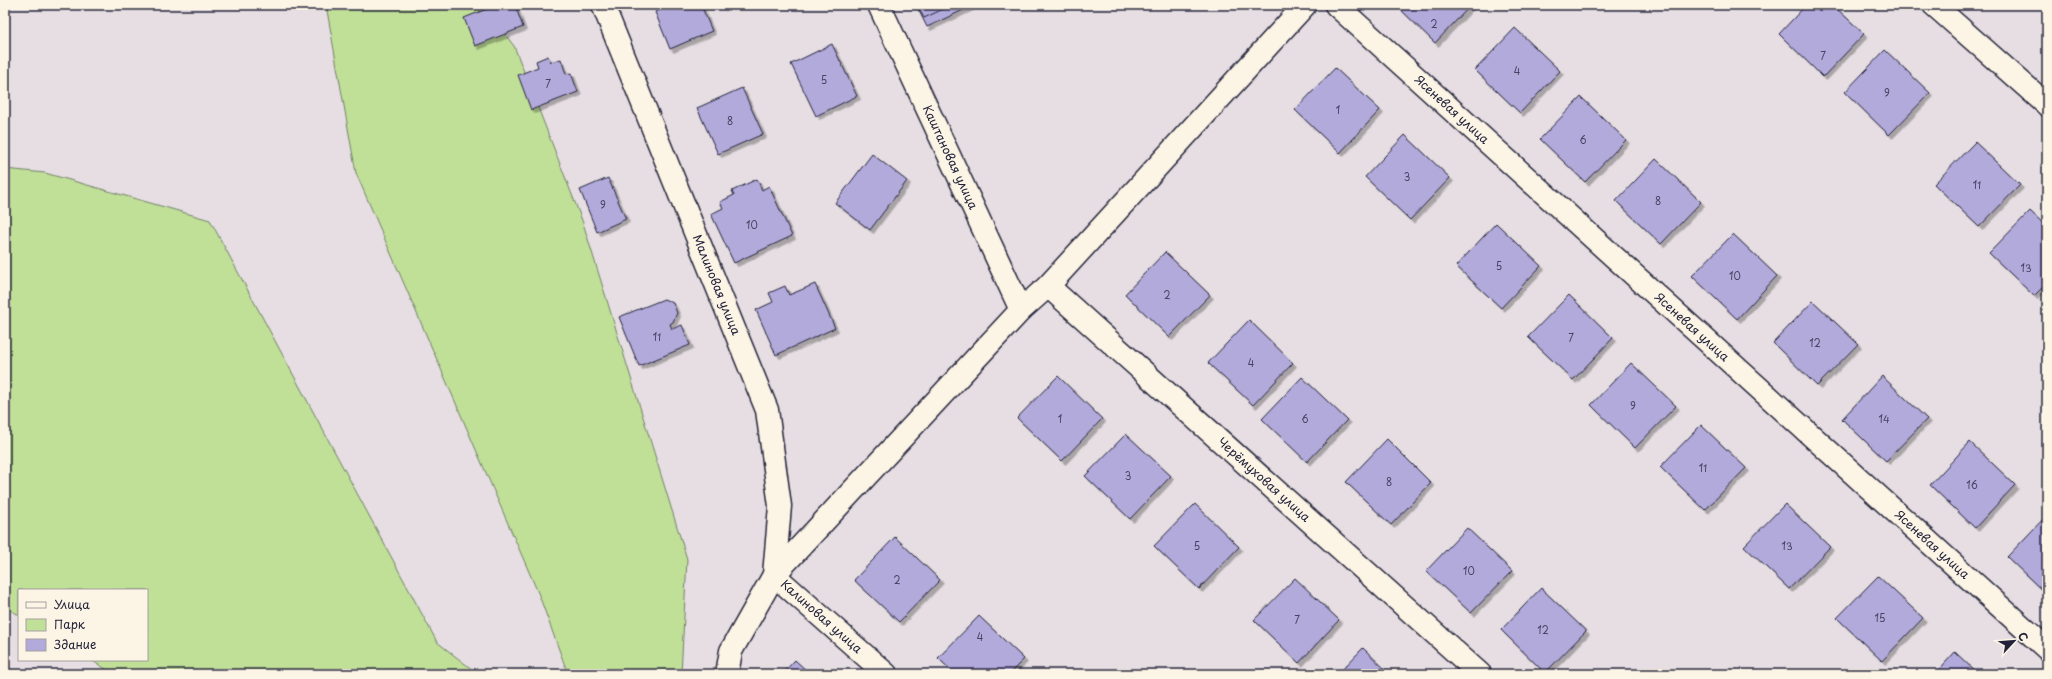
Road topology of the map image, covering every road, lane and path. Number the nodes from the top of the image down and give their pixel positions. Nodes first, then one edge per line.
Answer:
1 (603, 5) edge
2 (879, 5) edge
3 (1305, 5) edge
4 (1336, 5) edge
5 (1934, 5) edge
6 (2047, 105) edge
7 (1048, 286) junction
8 (1021, 310) junction
9 (774, 575) junction
10 (2047, 649) edge
11 (727, 674) edge
12 (886, 674) edge
13 (1480, 674) edge

1 - 9 street, Малиновая улица
2 - 8 street, Каштановая улица
3 - 7 street
4 - 10 street, Ясеневая улица
5 - 6 street
7 - 8 street
7 - 13 street, Черёмуховая улица
8 - 9 street
9 - 11 street
9 - 12 street, Калиновая улица

